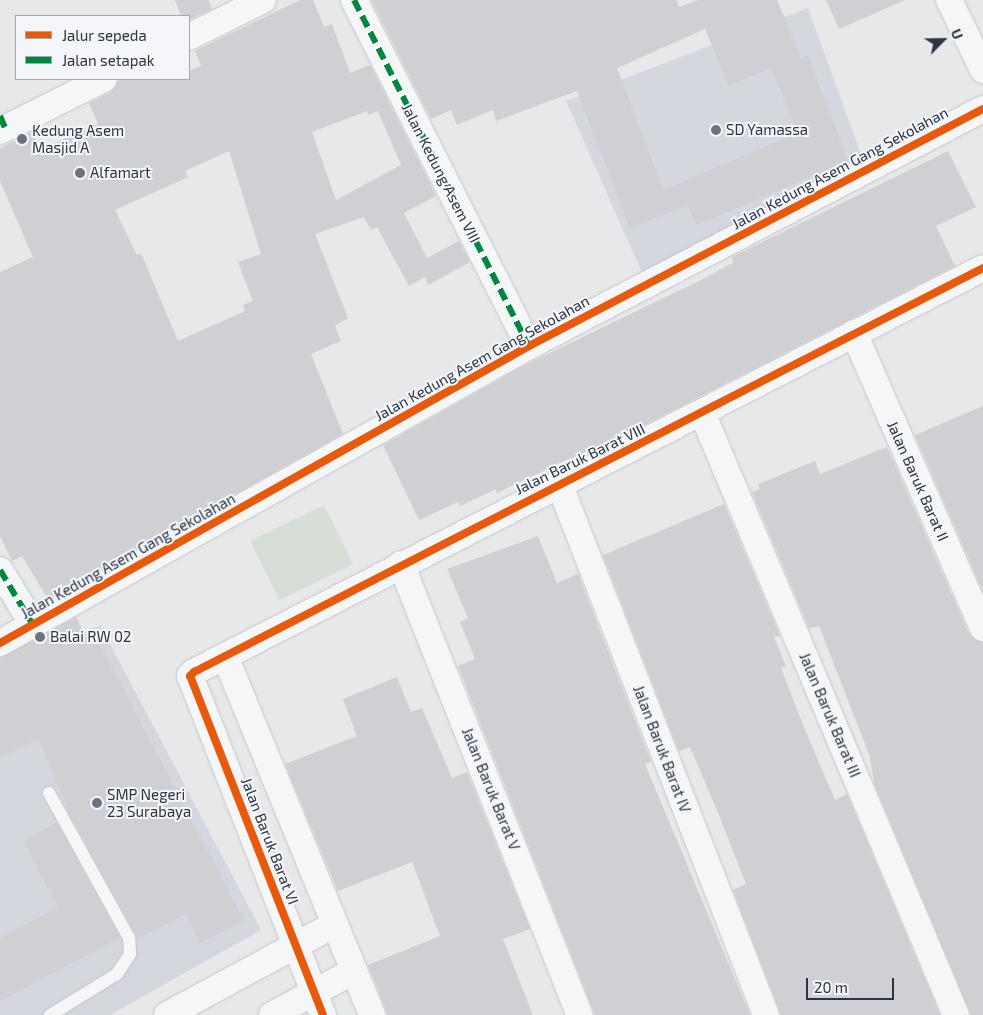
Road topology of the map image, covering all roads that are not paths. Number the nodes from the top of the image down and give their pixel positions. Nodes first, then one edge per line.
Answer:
1 (263, 0) edge
2 (354, 0) edge
3 (949, 0) edge
4 (190, 36) edge
5 (983, 70) edge
6 (102, 80) edge
7 (983, 109) edge
8 (2, 125) edge
9 (983, 268) edge
10 (854, 333) junction
11 (529, 346) junction
12 (703, 415) junction
13 (559, 483) junction
14 (401, 564) junction
15 (0, 570) edge
16 (33, 625) junction
17 (983, 628) edge
18 (0, 643) edge
19 (225, 656) junction
20 (190, 676) joint
21 (49, 793) dead end
22 (335, 924) junction
23 (296, 945) junction
24 (354, 971) junction
25 (319, 1004) edge
26 (50, 1015) edge
27 (166, 1015) edge
28 (272, 1015) edge
29 (372, 1015) edge
30 (580, 1015) edge
31 (766, 1015) edge
32 (956, 1015) edge

1 - 4 street
2 - 11 street, Jalan Kedung Asem VIII
3 - 5 street
6 - 8 street
7 - 11 street, Jalan Kedung Asem Gang Sekolahan
9 - 10 street, Jalan Baruk Barat VIII
10 - 12 street, Jalan Baruk Barat VIII
10 - 17 street, Jalan Baruk Barat II
11 - 16 street, Jalan Kedung Asem Gang Sekolahan
12 - 13 street, Jalan Baruk Barat VIII
12 - 32 street, Jalan Baruk Barat III
13 - 14 street, Jalan Baruk Barat VIII
13 - 31 street, Jalan Baruk Barat IV
14 - 19 street, Jalan Baruk Barat VIII
14 - 30 street, Jalan Baruk Barat V
15 - 16 street
16 - 18 street, Jalan Kedung Asem Gang Sekolahan
19 - 20 street, Jalan Baruk Barat VIII
19 - 22 street, Jalan Baruk Barat VI
20 - 23 street, Jalan Baruk Barat VI
21 - 26 lane
22 - 23 street
22 - 24 street, Jalan Baruk Barat VI
23 - 25 street, Jalan Baruk Barat VI
23 - 27 street
24 - 25 street
24 - 29 street, Jalan Baruk Barat VI
25 - 28 street

